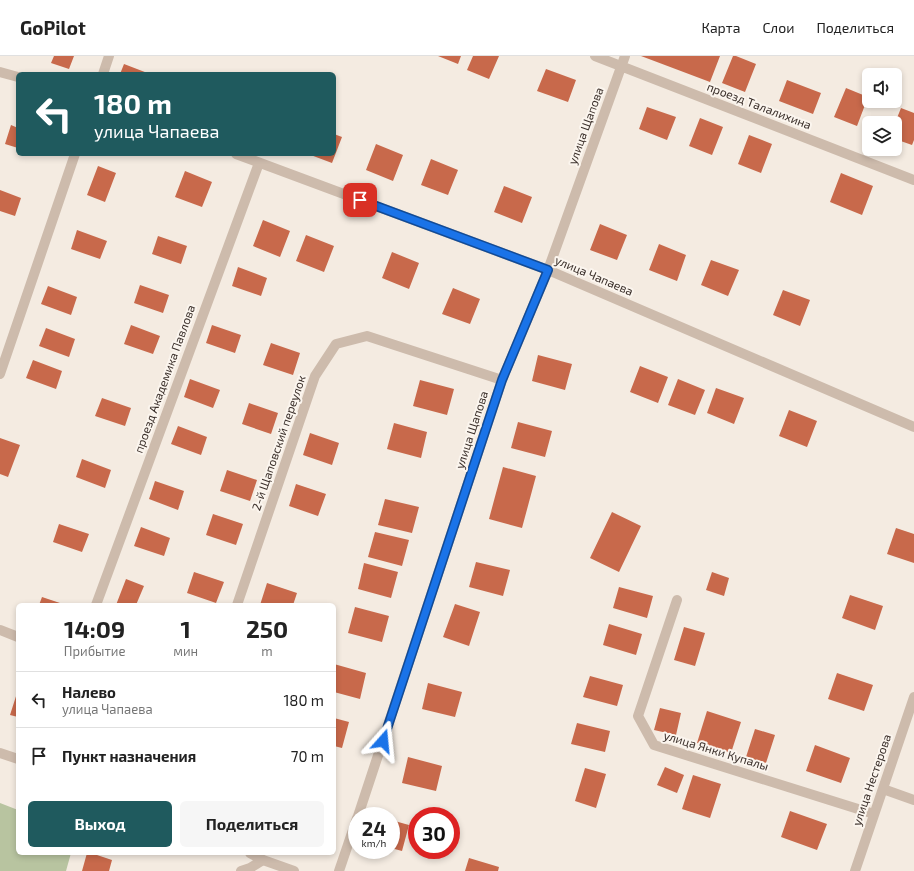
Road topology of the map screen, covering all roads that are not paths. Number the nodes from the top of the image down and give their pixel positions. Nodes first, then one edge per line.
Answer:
1 (109, 56) edge
2 (595, 56) edge
3 (625, 56) edge
4 (621, 66) junction
5 (0, 72) edge
6 (104, 72) edge
7 (16, 76) edge
8 (74, 156) edge
9 (242, 156) edge
10 (259, 162) junction
11 (914, 180) edge
12 (548, 270) junction
13 (0, 374) edge
14 (502, 380) junction
15 (914, 427) edge
16 (678, 600) dead end
17 (97, 603) edge
18 (237, 603) edge
19 (0, 630) edge
20 (16, 636) edge
21 (914, 696) edge
22 (0, 753) edge
23 (16, 758) edge
24 (883, 789) junction
25 (914, 800) edge
26 (360, 807) edge
27 (874, 814) junction
28 (348, 844) edge
29 (254, 855) edge
30 (263, 860) junction
31 (242, 871) edge
32 (294, 871) edge
33 (339, 871) edge
34 (855, 871) edge

1 - 6 street
2 - 4 street, проезд Талалихина
3 - 4 street, улица Щапова
4 - 11 street, проезд Талалихина
4 - 12 street, улица Щапова
5 - 7 street
8 - 13 street
9 - 10 street, улица Чапаева
10 - 12 street, улица Чапаева
10 - 17 street, проезд Академика Павлова
12 - 14 street, улица Щапова
12 - 15 street, улица Чапаева
14 - 18 street, 2-й Щаповский переулок
14 - 26 street, улица Щапова
16 - 27 street, улица Янки Купалы
19 - 20 street
21 - 24 street, улица Нестерова
22 - 23 street
24 - 25 street
24 - 27 street, улица Нестерова
27 - 34 street, улица Нестерова
28 - 33 street, улица Щапова
29 - 30 street
30 - 31 street
30 - 32 street

